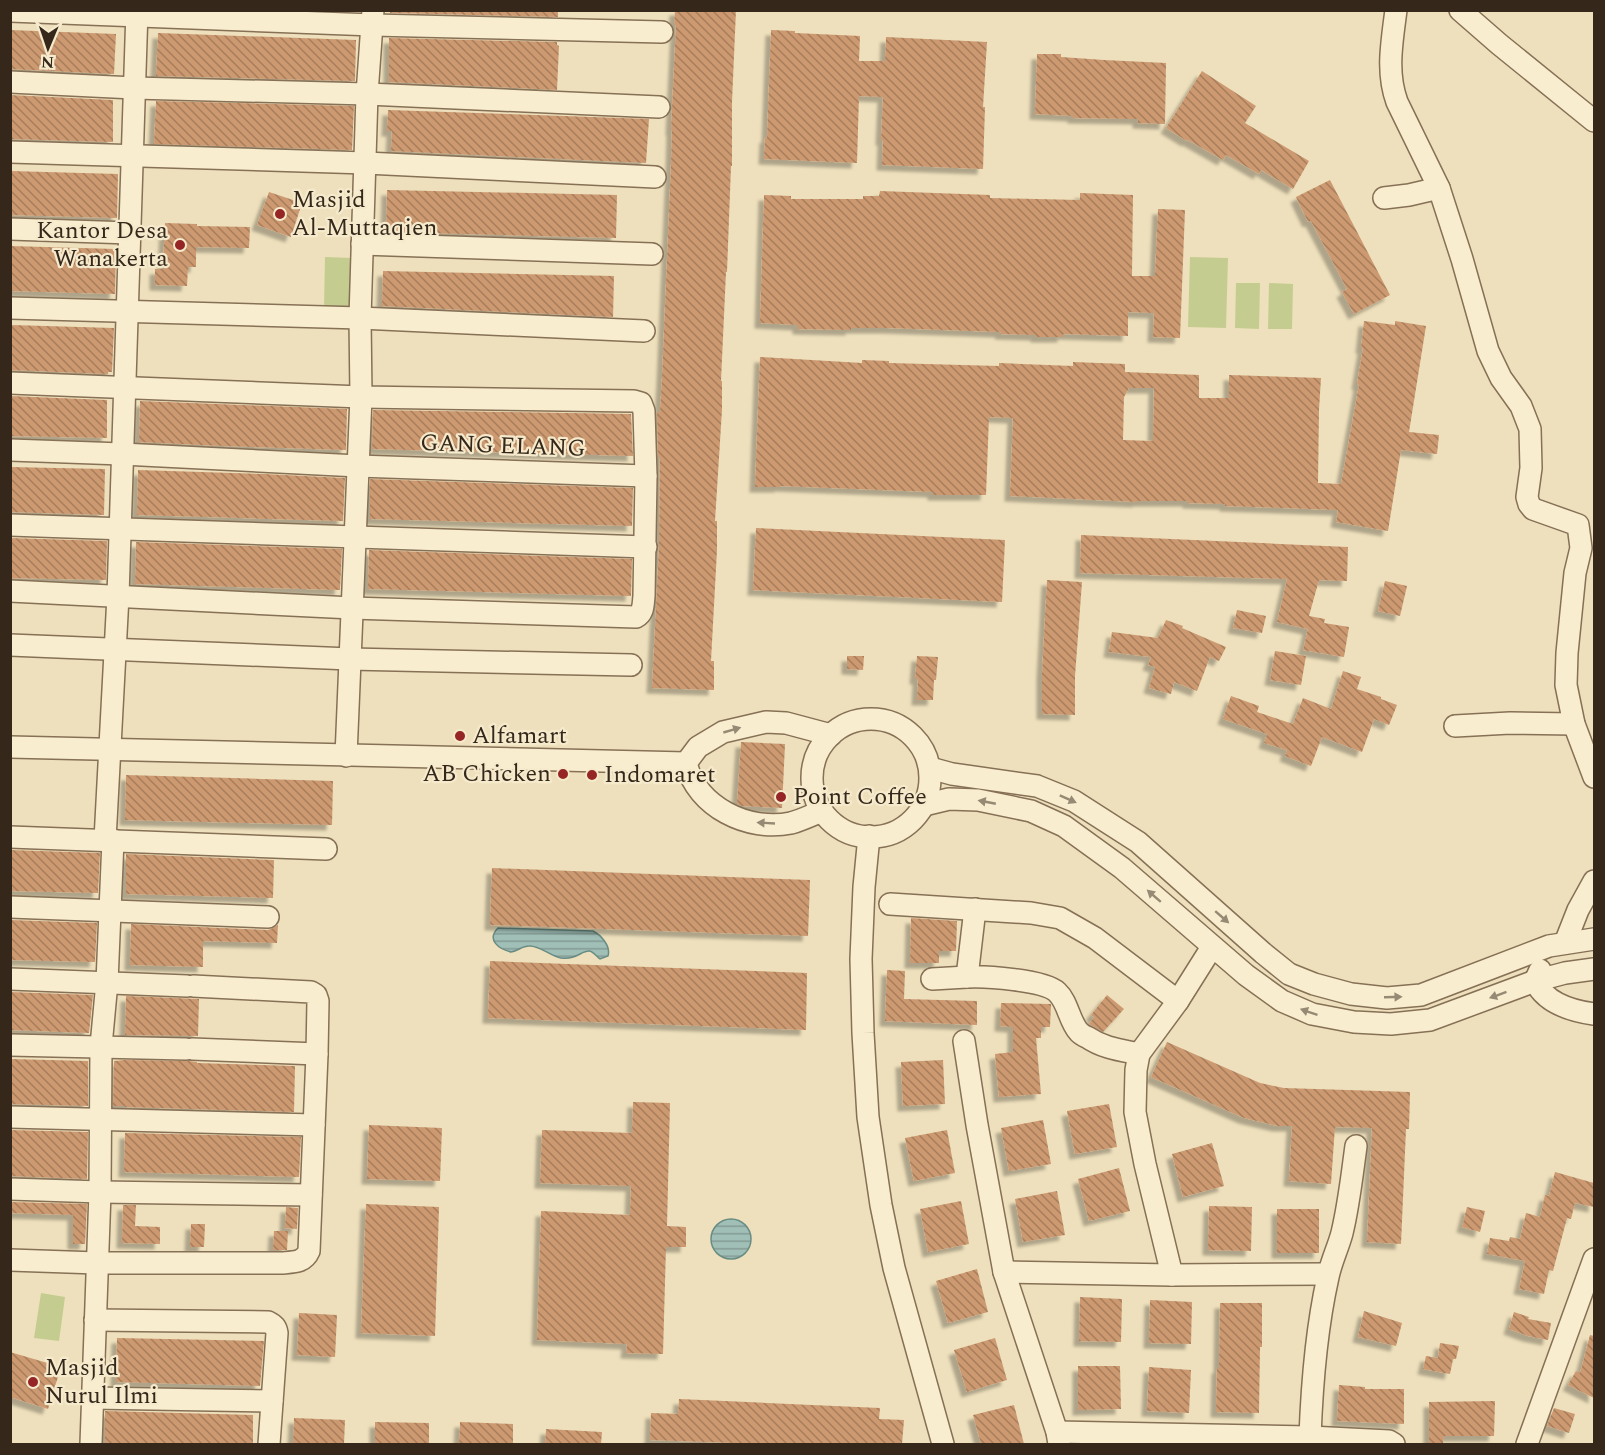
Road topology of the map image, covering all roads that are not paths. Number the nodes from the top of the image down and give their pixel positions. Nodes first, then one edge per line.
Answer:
1 (1396, 10) edge
2 (1460, 10) edge
3 (10, 11) edge
4 (137, 13) edge
5 (373, 18) edge
6 (662, 32) dead end
7 (10, 82) edge
8 (134, 88) junction
9 (367, 94) junction
10 (659, 107) dead end
11 (1594, 121) edge
12 (10, 152) edge
13 (132, 156) junction
14 (366, 163) junction
15 (656, 177) dead end
16 (1439, 188) junction
17 (1384, 198) dead end
18 (10, 229) edge
19 (130, 232) junction
20 (362, 244) junction
21 (652, 254) dead end
22 (10, 308) edge
23 (128, 312) junction
24 (360, 318) junction
25 (644, 331) dead end
26 (10, 383) edge
27 (124, 387) junction
28 (361, 397) junction
29 (10, 450) edge
30 (122, 454) junction
31 (358, 466) junction
32 (646, 476) junction
33 (10, 525) edge
34 (1586, 526) edge
35 (119, 529) junction
36 (355, 537) junction
37 (646, 547) junction
38 (10, 591) edge
39 (118, 596) junction
40 (352, 608) junction
41 (10, 645) edge
42 (115, 649) junction
43 (350, 659) junction
44 (632, 665) dead end
45 (1574, 724) junction
46 (1455, 726) dead end
47 (831, 735) junction
48 (10, 747) edge
49 (110, 750) junction
50 (346, 756) junction
51 (686, 763) junction
52 (930, 768) junction
53 (1594, 777) edge
54 (924, 805) junction
55 (822, 811) junction
56 (869, 836) junction
57 (10, 837) edge
58 (109, 840) junction
59 (326, 849) dead end
60 (1594, 881) edge
61 (890, 904) dead end
62 (10, 907) edge
63 (975, 909) junction
64 (110, 911) junction
65 (268, 917) dead end
66 (1594, 939) edge
67 (1557, 945) junction
68 (1212, 947) junction
69 (1594, 969) edge
70 (967, 977) junction
71 (10, 979) edge
72 (932, 979) dead end
73 (1535, 981) junction
74 (107, 982) junction
75 (1178, 1001) junction
76 (1594, 1014) edge
77 (964, 1041) dead end
78 (10, 1045) edge
79 (101, 1047) junction
80 (317, 1053) junction
81 (1139, 1054) junction
82 (10, 1117) edge
83 (100, 1120) junction
84 (314, 1125) junction
85 (1356, 1146) dead end
86 (10, 1189) edge
87 (100, 1192) junction
88 (311, 1195) junction
89 (1594, 1259) edge
90 (10, 1260) edge
91 (97, 1263) junction
92 (1004, 1272) junction
93 (1328, 1274) junction
94 (1172, 1275) junction
95 (95, 1320) junction
96 (92, 1398) junction
97 (272, 1401) junction
98 (1310, 1437) junction
99 (1058, 1438) edge
100 (91, 1444) edge
101 (269, 1444) edge
102 (943, 1444) edge
103 (1394, 1444) edge
104 (1527, 1444) edge

1 - 16 street
2 - 11 street
3 - 4 street
4 - 5 street
4 - 8 street
5 - 6 street
5 - 9 street
7 - 8 street
8 - 9 street
8 - 13 street
9 - 10 street
9 - 14 street
12 - 13 street
13 - 14 street
13 - 19 street
14 - 15 street
14 - 20 street
16 - 17 street
16 - 34 street
18 - 19 street
19 - 23 street
20 - 21 street
20 - 24 street
22 - 23 street
23 - 24 street
23 - 27 street
24 - 25 street
24 - 28 street
26 - 27 street
27 - 28 street
27 - 30 street
28 - 31 street
28 - 32 street
29 - 30 street, GANG ELANG
30 - 31 street, GANG ELANG
30 - 35 street
31 - 32 street, GANG ELANG
31 - 36 street
32 - 37 street
33 - 35 street
34 - 45 street
35 - 36 street
35 - 39 street
36 - 37 street
36 - 40 street
37 - 40 street
38 - 39 street
39 - 40 street
39 - 42 street
40 - 43 street
41 - 42 street
42 - 43 street
42 - 49 street
43 - 44 street
43 - 50 street
45 - 46 street
45 - 53 street
51 -> 47 street
47 - 52 street
47 - 55 street
48 - 49 street
49 - 50 street
49 - 58 street
50 - 51 street
55 -> 51 street
52 - 54 street
52 -> 67 street
54 - 56 street
68 -> 54 street
55 - 56 street
56 - 102 street
57 - 58 street
58 - 59 street
58 - 64 street
60 - 67 street
61 - 63 street
62 - 64 street
63 - 70 street
63 - 75 street
64 - 65 street
64 - 74 street
66 - 67 street
67 - 73 street
73 -> 68 street
68 - 75 street
69 - 73 street
70 - 72 street
70 - 81 street
71 - 74 street
73 - 76 street
74 - 79 street
74 - 80 street
75 - 81 street
77 - 92 street
78 - 79 street
79 - 80 street
79 - 83 street
80 - 84 street
81 - 94 street
82 - 83 street
83 - 84 street
83 - 87 street
84 - 88 street
85 - 93 street
86 - 87 street
87 - 88 street
87 - 91 street
88 - 91 street
89 - 104 street
90 - 91 street
91 - 95 street
92 - 94 street
92 - 99 street
93 - 94 street
93 - 98 street
95 - 96 street
95 - 97 street
96 - 97 street
96 - 100 street
97 - 101 street
98 - 99 street
98 - 103 street

